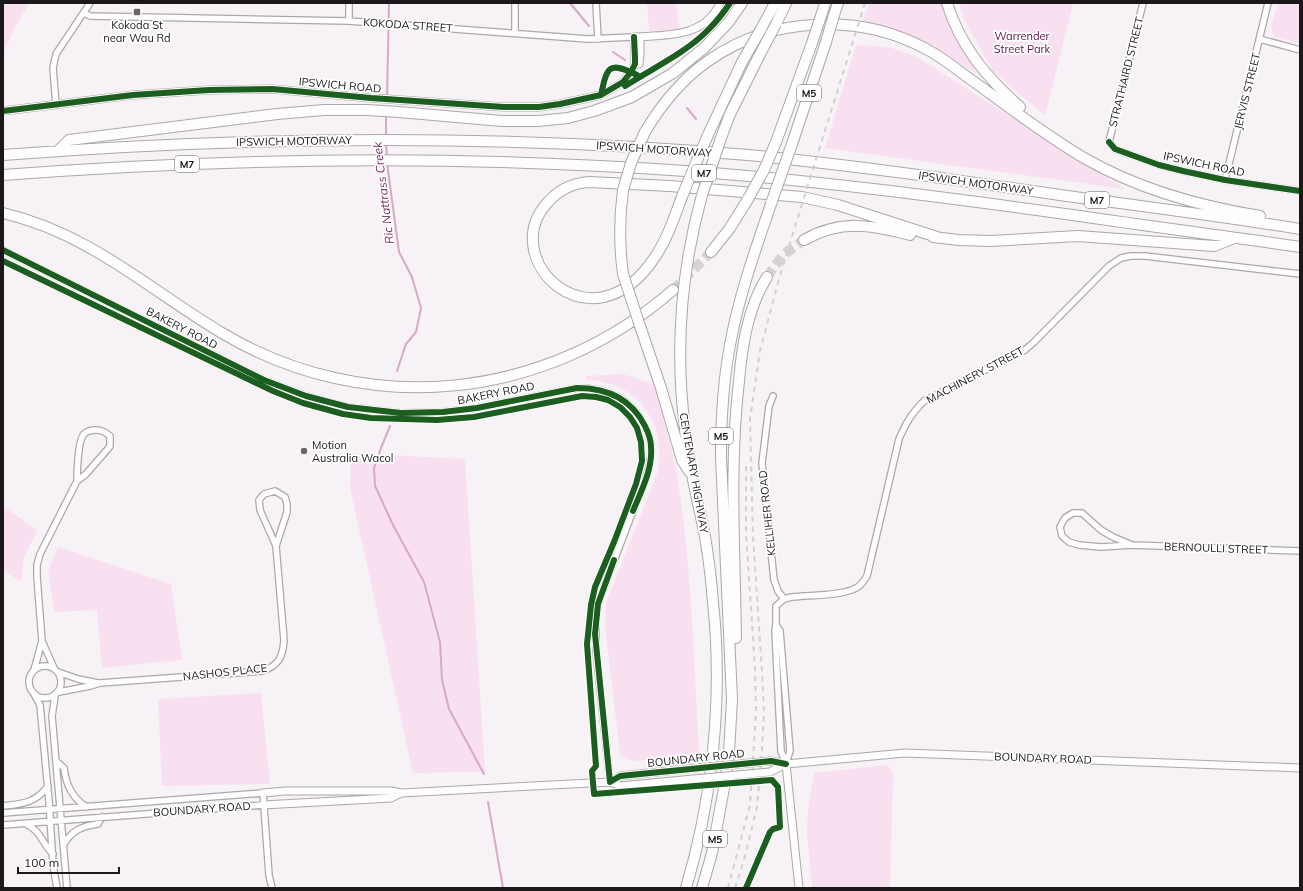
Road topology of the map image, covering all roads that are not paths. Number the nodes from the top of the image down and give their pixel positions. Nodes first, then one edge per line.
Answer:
1 (90, 3) edge
2 (349, 3) edge
3 (515, 3) edge
4 (596, 3) edge
5 (720, 3) edge
6 (742, 3) edge
7 (775, 3) edge
8 (786, 3) edge
9 (825, 3) edge
10 (838, 3) edge
11 (947, 3) edge
12 (1143, 3) edge
13 (1268, 3) edge
14 (84, 13) junction
15 (349, 21) junction
16 (515, 33) junction
17 (637, 37) junction
18 (598, 39) junction
19 (1260, 39) junction
20 (1300, 50) edge
21 (56, 105) junction
22 (3, 111) edge
23 (1029, 121) junction
24 (1109, 142) joint
25 (58, 151) junction
26 (3, 155) edge
27 (3, 175) edge
28 (1225, 180) junction
29 (1300, 191) edge
30 (3, 213) edge
31 (1297, 229) edge
32 (940, 238) junction
33 (1233, 238) junction
34 (804, 240) tunnel mouth
35 (1300, 247) edge
36 (3, 250) edge
37 (711, 252) tunnel mouth
38 (1300, 274) edge
39 (767, 277) tunnel mouth
40 (673, 290) tunnel mouth
41 (773, 396) dead end
42 (693, 476) junction
43 (77, 481) junction
44 (1132, 545) junction
45 (276, 546) junction
46 (1300, 551) edge
47 (784, 598) junction
48 (776, 625) junction
49 (42, 641) junction
50 (34, 670) junction
51 (56, 670) junction
52 (732, 678) junction
53 (100, 683) junction
54 (34, 694) junction
55 (57, 694) junction
56 (56, 762) junction
57 (786, 764) junction
58 (1300, 768) edge
59 (610, 782) junction
60 (48, 786) junction
61 (263, 793) junction
62 (401, 793) junction
63 (264, 805) junction
64 (3, 806) edge
65 (86, 807) junction
66 (50, 810) junction
67 (60, 810) junction
68 (3, 813) edge
69 (102, 817) junction
70 (62, 820) junction
71 (50, 821) junction
72 (25, 823) junction
73 (3, 825) edge
74 (64, 844) junction
75 (52, 854) junction
76 (57, 888) edge
77 (67, 888) edge
78 (272, 888) edge
79 (686, 888) edge
80 (702, 888) edge
81 (799, 888) edge

1 - 14 street
2 - 15 street
3 - 16 street
4 - 18 street
5 - 17 street, KOKODA STREET
6 - 25 highway
7 - 32 highway, bridge
8 - 42 highway, CENTENARY HIGHWAY / M5, bridge
9 - 37 highway, bridge
10 - 52 highway, CENTENARY HIGHWAY / M5, bridge
11 - 23 highway
12 - 24 street, STRATHAIRD STREET
13 - 19 street, JERVIS STREET
14 - 15 street, KOKODA STREET
14 - 21 street
15 - 16 street, KOKODA STREET
16 - 18 street, KOKODA STREET
17 - 18 street, KOKODA STREET
17 - 21 street, IPSWICH ROAD
19 - 20 street
19 - 28 street, JERVIS STREET
21 - 22 street, IPSWICH ROAD
23 - 31 highway
23 - 42 highway, bridge
24 - 28 street, IPSWICH ROAD
25 - 26 highway, IPSWICH MOTORWAY / M7
25 - 31 highway, IPSWICH MOTORWAY / M7
27 - 33 highway, IPSWICH MOTORWAY / M7
28 - 29 street, IPSWICH ROAD
30 - 40 highway
32 - 33 highway
32 - 34 highway
33 - 35 highway, IPSWICH MOTORWAY / M7
36 - 59 street, BAKERY ROAD
38 - 47 street, MACHINERY STREET
39 - 52 highway
41 - 47 street, KELLIHER ROAD
42 - 79 highway, CENTENARY HIGHWAY / M5
43 - 43 street
43 - 49 street
44 - 44 street, BERNOULLI STREET
44 - 46 street, BERNOULLI STREET
45 - 45 street, NASHOS PLACE
45 - 53 street, NASHOS PLACE
47 - 48 street
48 - 57 street
48 - 57 street
49 - 50 street
49 - 51 street
50 - 51 street
50 - 54 street
51 - 53 street, NASHOS PLACE
51 - 55 street
52 - 80 highway, CENTENARY HIGHWAY / M5
53 - 55 street, NASHOS PLACE
54 - 55 street
54 - 60 street
55 - 56 street
56 - 65 street
56 - 67 street
57 - 58 street, BOUNDARY ROAD
57 - 59 street, BOUNDARY ROAD, bridge
57 - 59 street, BOUNDARY ROAD, bridge
57 - 81 street
59 - 62 street, BOUNDARY ROAD
60 - 64 street
60 - 66 street
61 - 62 street, BOUNDARY ROAD
61 - 63 street
61 - 65 street, BOUNDARY ROAD
62 - 63 street, BOUNDARY ROAD
63 - 69 street, BOUNDARY ROAD
63 - 78 street
65 - 67 street, BOUNDARY ROAD
66 - 67 street, BOUNDARY ROAD
66 - 68 street, BOUNDARY ROAD
66 - 71 street
67 - 70 street
69 - 70 street, BOUNDARY ROAD
69 - 74 street
70 - 71 street, BOUNDARY ROAD
70 - 74 street
71 - 72 street, BOUNDARY ROAD
71 - 75 street
72 - 73 street, BOUNDARY ROAD
72 - 75 street
74 - 77 street
75 - 76 street

